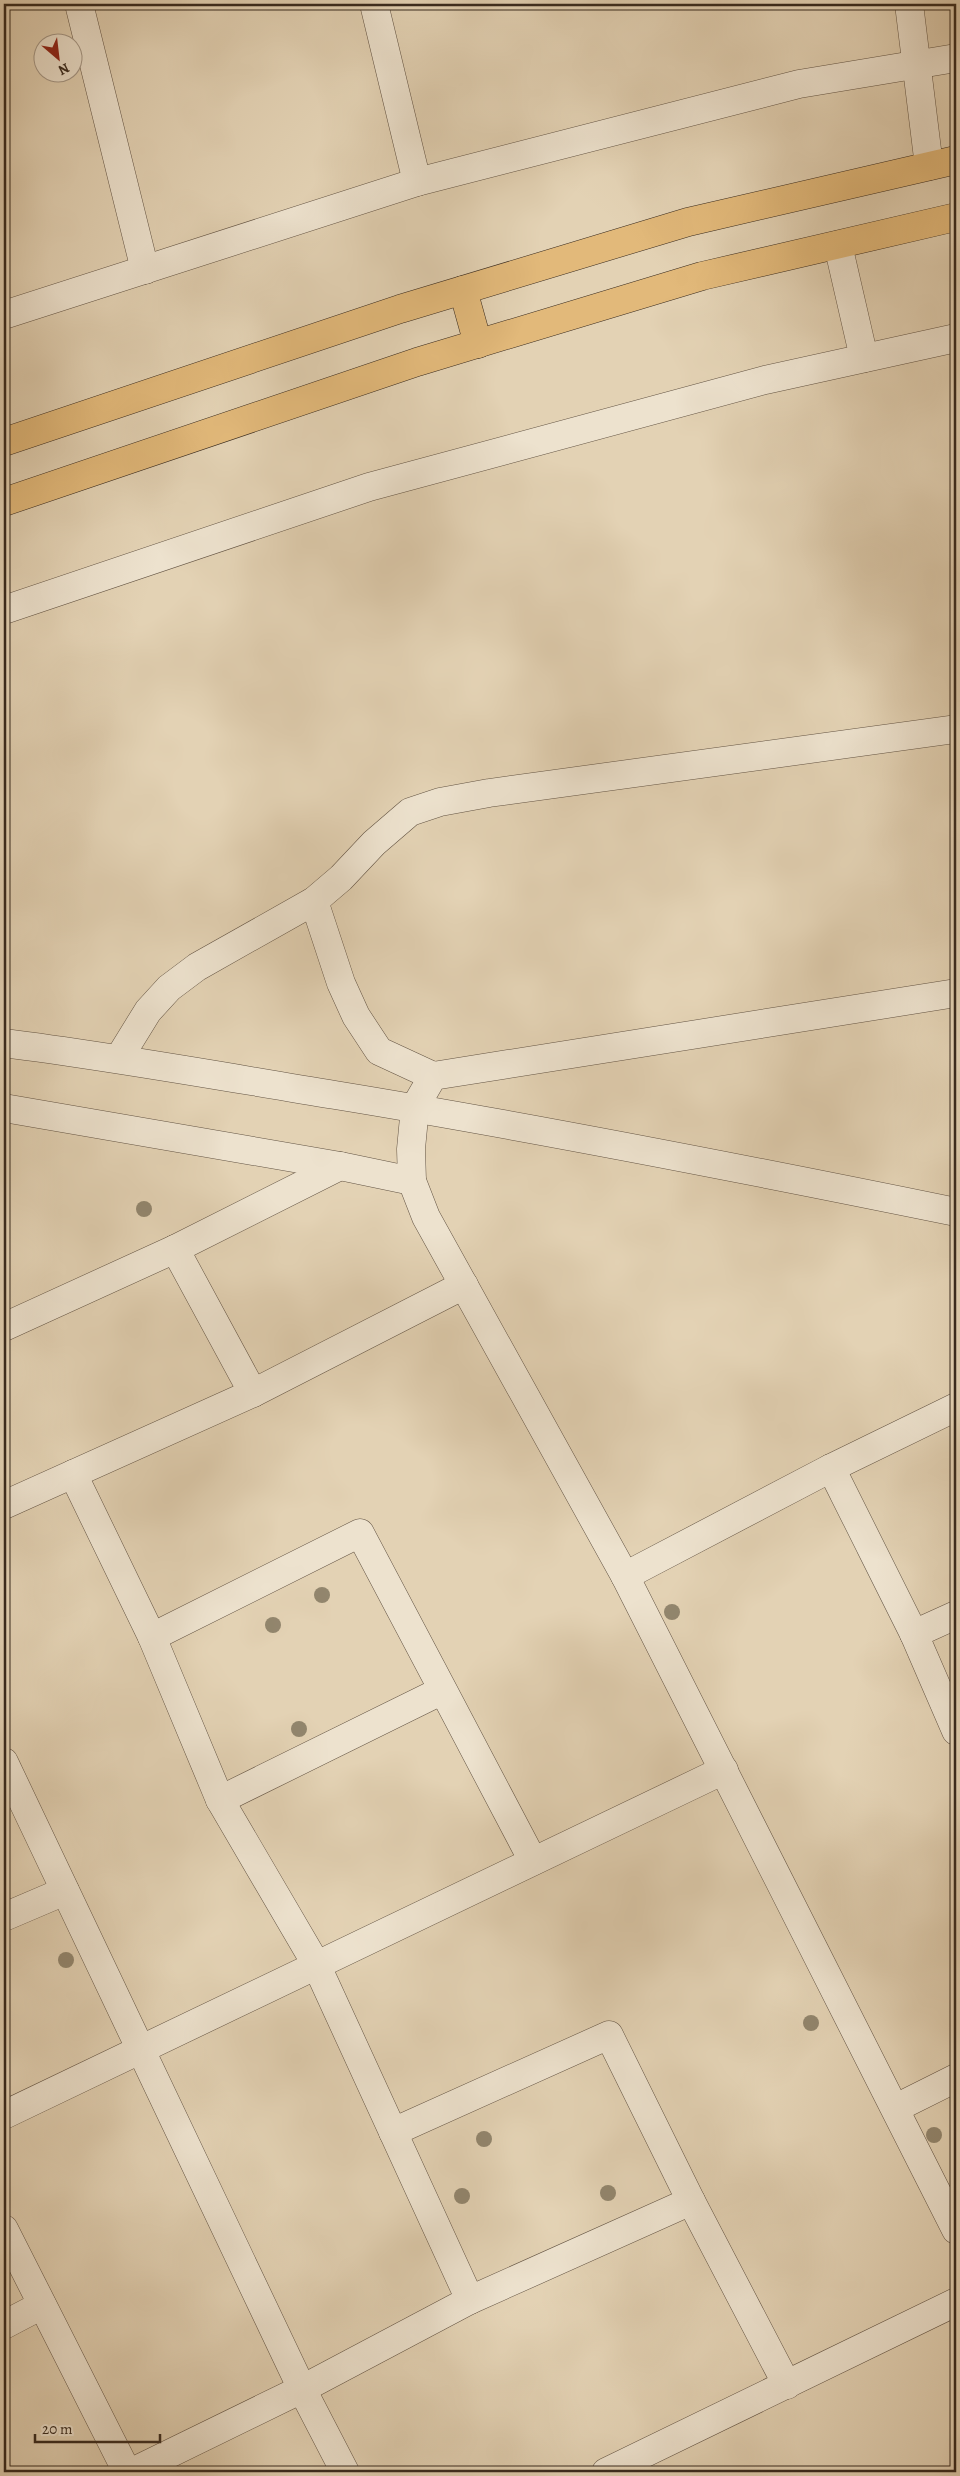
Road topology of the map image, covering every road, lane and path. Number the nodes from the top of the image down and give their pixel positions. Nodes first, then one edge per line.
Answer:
1 (79, 4) edge
2 (374, 4) edge
3 (909, 4) edge
4 (956, 58) edge
5 (916, 64) junction
6 (956, 160) edge
7 (928, 166) junction
8 (417, 182) junction
9 (956, 217) edge
10 (838, 245) junction
11 (145, 270) junction
12 (463, 290) junction
13 (4, 315) edge
14 (956, 338) edge
15 (478, 344) junction
16 (864, 358) junction
17 (4, 442) edge
18 (4, 502) edge
19 (4, 610) edge
20 (956, 729) edge
21 (314, 901) junction
22 (956, 993) edge
23 (4, 1043) edge
24 (120, 1058) junction
25 (433, 1076) junction
26 (415, 1107) junction
27 (4, 1108) edge
28 (340, 1166) junction
29 (412, 1181) junction
30 (956, 1212) edge
31 (175, 1249) junction
32 (464, 1285) junction
33 (4, 1327) edge
34 (254, 1393) junction
35 (956, 1408) edge
36 (831, 1468) junction
37 (73, 1474) junction
38 (4, 1505) edge
39 (625, 1576) junction
40 (956, 1615) edge
41 (914, 1634) junction
42 (152, 1637) junction
43 (443, 1690) junction
44 (956, 1732) edge
45 (4, 1762) edge
46 (724, 1770) junction
47 (220, 1800) junction
48 (532, 1861) junction
49 (65, 1891) junction
50 (4, 1917) edge
51 (316, 1964) junction
52 (141, 2048) junction
53 (956, 2078) edge
54 (896, 2108) junction
55 (4, 2115) edge
56 (393, 2132) junction
57 (692, 2200) junction
58 (4, 2229) edge
59 (956, 2230) edge
60 (470, 2300) junction
61 (956, 2302) edge
62 (42, 2305) junction
63 (4, 2325) edge
64 (786, 2385) junction
65 (302, 2389) junction
66 (127, 2472) edge
67 (132, 2472) edge
68 (345, 2472) edge
69 (606, 2472) edge

1 - 11 street
2 - 8 street
3 - 5 street
4 - 5 street
5 - 7 street
5 - 8 street
6 - 7 main road
7 - 12 main road
8 - 11 street
9 - 10 main road
10 - 15 main road
10 - 16 street
11 - 13 street
12 - 15 main road
12 - 17 main road
14 - 16 street
15 - 18 main road
16 - 19 street
20 - 21 street
21 - 24 street
21 - 25 street
22 - 25 street
23 - 24 street
24 - 26 street
25 - 26 street
26 - 29 street
26 - 30 street
27 - 28 street
28 - 29 street
28 - 31 street
29 - 32 street
31 - 33 street
31 - 34 street
32 - 34 street
32 - 39 street
34 - 37 street
35 - 36 street
36 - 39 street
36 - 41 street
37 - 38 street
37 - 42 street
39 - 46 street
40 - 41 street
41 - 44 street
42 - 43 street
42 - 47 street
43 - 47 street
43 - 48 street
45 - 49 street
46 - 48 street
46 - 54 street
47 - 51 street
48 - 51 street
49 - 50 street
49 - 52 street
51 - 52 street
51 - 56 street
52 - 55 street
52 - 65 street
53 - 54 street
54 - 59 street
56 - 57 street
56 - 60 street
57 - 60 street
57 - 64 street
58 - 62 street
60 - 65 street
61 - 64 street
62 - 63 street
62 - 66 street
64 - 69 street
65 - 67 street
65 - 68 street

